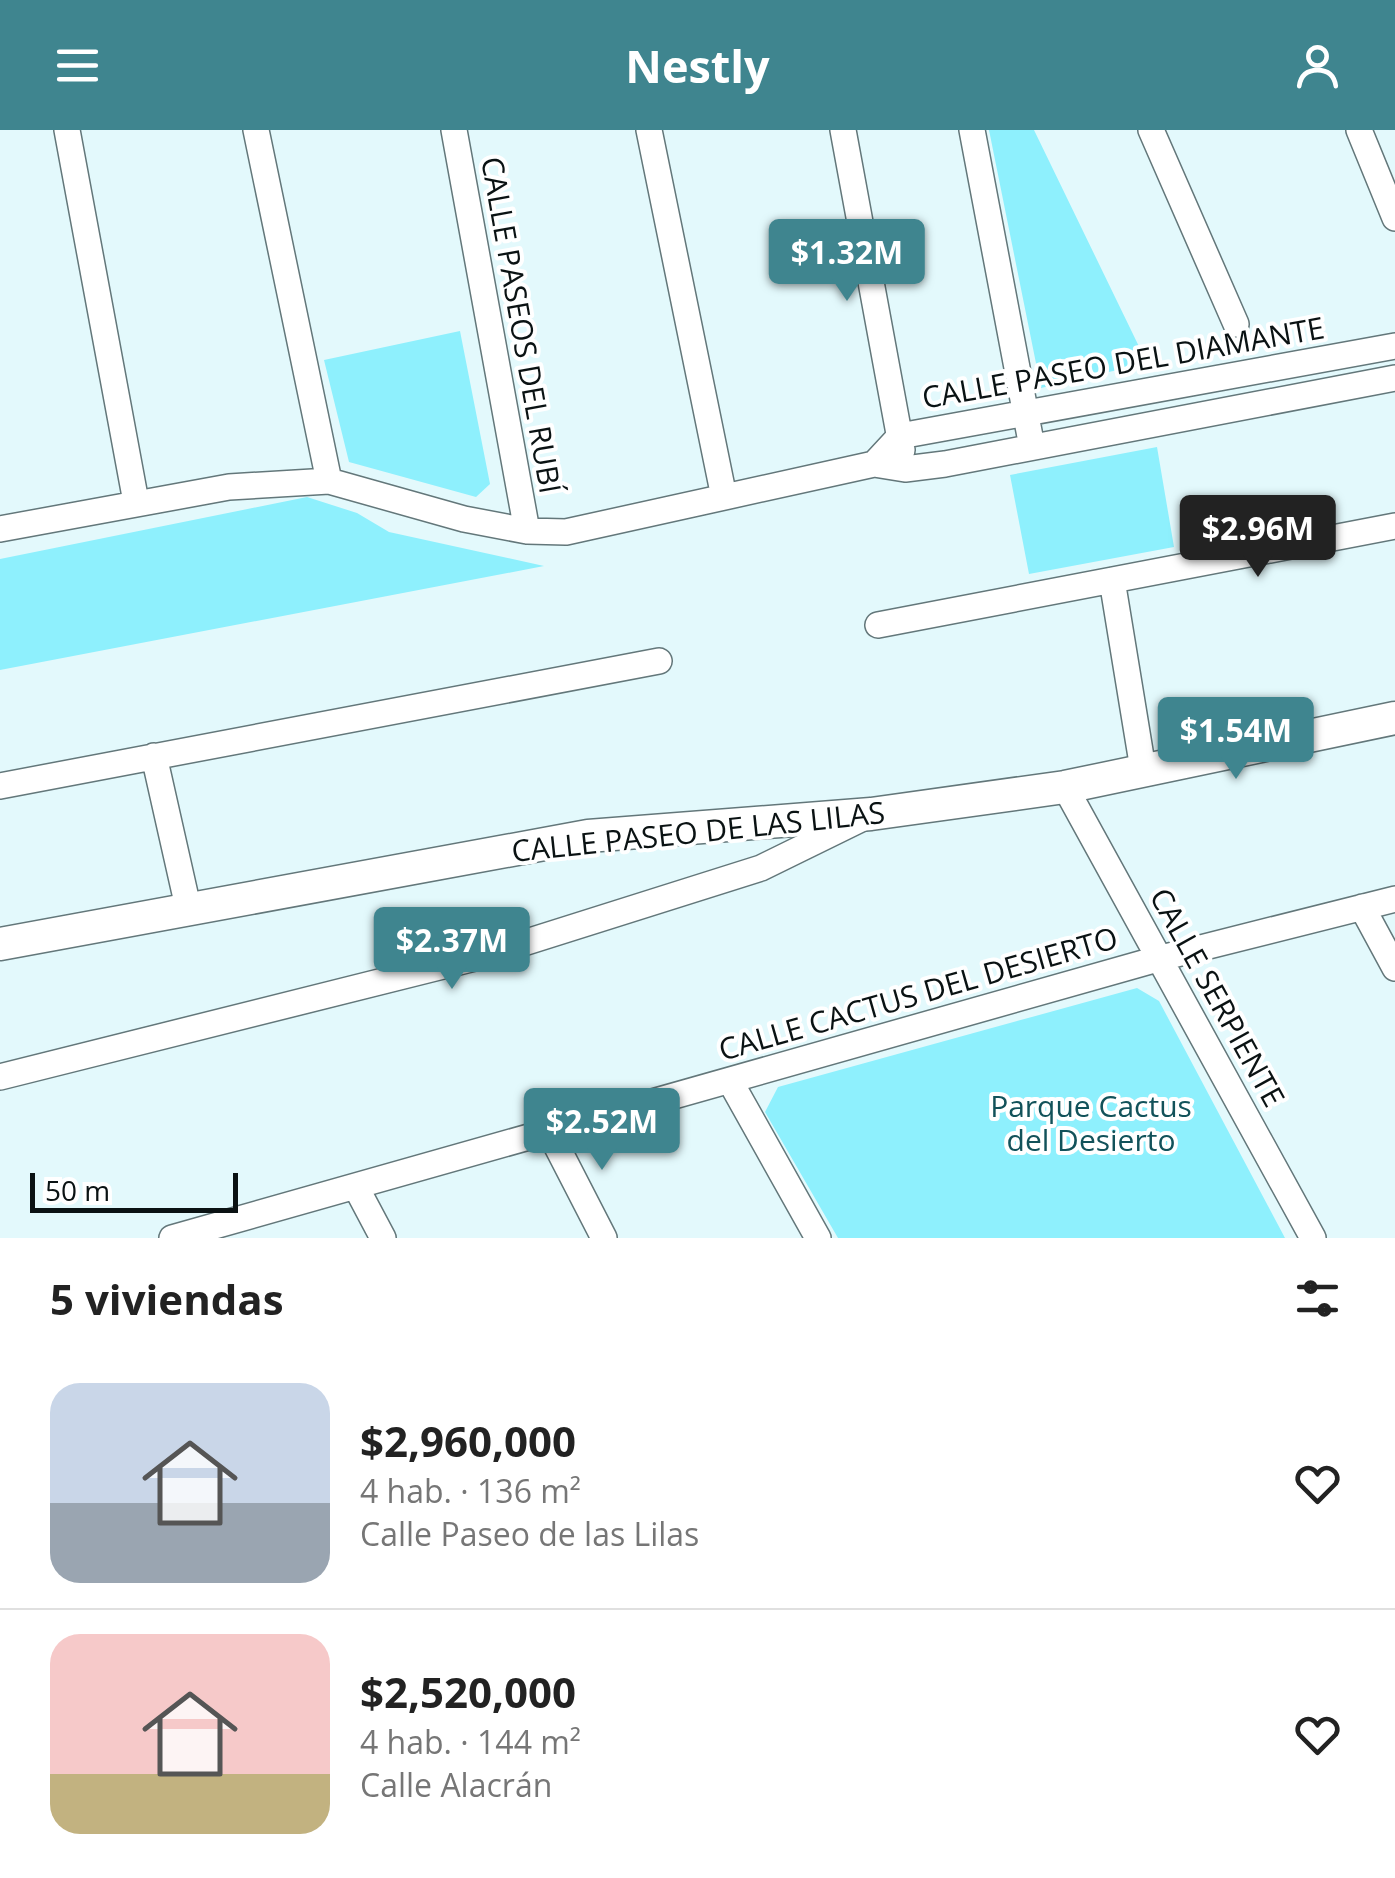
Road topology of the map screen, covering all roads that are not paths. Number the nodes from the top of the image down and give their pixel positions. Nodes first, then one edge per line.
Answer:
1 (66, 130) edge
2 (256, 130) edge
3 (454, 130) edge
4 (649, 130) edge
5 (843, 130) edge
6 (972, 130) edge
7 (1151, 130) edge
8 (1359, 130) edge
9 (1395, 218) edge
10 (1236, 324) dead end
11 (1395, 346) edge
12 (1395, 378) edge
13 (1187, 382) junction
14 (1024, 412) junction
15 (1193, 417) junction
16 (900, 436) junction
17 (1032, 448) junction
18 (874, 464) junction
19 (905, 469) junction
20 (329, 480) junction
21 (724, 497) junction
22 (136, 502) junction
23 (1395, 526) edge
24 (0, 529) edge
25 (527, 532) junction
26 (1112, 580) junction
27 (878, 625) dead end
28 (659, 660) dead end
29 (1395, 718) edge
30 (154, 756) junction
31 (1143, 769) junction
32 (0, 786) edge
33 (1065, 787) junction
34 (871, 814) junction
35 (1395, 898) edge
36 (188, 907) junction
37 (1362, 907) junction
38 (0, 944) edge
39 (1161, 958) junction
40 (1395, 968) edge
41 (0, 1076) edge
42 (730, 1081) junction
43 (550, 1133) junction
44 (357, 1189) junction
45 (172, 1238) edge
46 (383, 1238) edge
47 (604, 1238) edge
48 (818, 1238) edge
49 (1314, 1238) edge

1 - 22 street
2 - 20 street
3 - 25 street, CALLE PASEOS DEL RUBÍ
4 - 21 street
5 - 16 street
6 - 14 street
7 - 10 street
8 - 9 street
11 - 13 street, CALLE PASEO DEL DIAMANTE
12 - 15 street
13 - 14 street, CALLE PASEO DEL DIAMANTE
13 - 15 street
14 - 16 street, CALLE PASEO DEL DIAMANTE
14 - 17 street
15 - 17 street
16 - 18 street, CALLE PASEO DEL DIAMANTE
16 - 19 street
17 - 19 street
18 - 19 street
18 - 21 street
20 - 22 street
20 - 25 street
21 - 25 street
22 - 24 street
23 - 26 street
26 - 27 street
26 - 31 street
28 - 30 street
29 - 31 street, CALLE PASEO DE LAS LILAS
30 - 32 street
30 - 36 street
31 - 33 street, CALLE PASEO DE LAS LILAS
33 - 34 street, CALLE PASEO DE LAS LILAS
33 - 39 street, CALLE SERPIENTE
34 - 36 street, CALLE PASEO DE LAS LILAS
34 - 41 street
35 - 37 street, CALLE CACTUS DEL DESIERTO
36 - 38 street, CALLE PASEO DE LAS LILAS
37 - 39 street, CALLE CACTUS DEL DESIERTO
37 - 40 street
39 - 42 street, CALLE CACTUS DEL DESIERTO
39 - 49 street, CALLE SERPIENTE
42 - 43 street, CALLE CACTUS DEL DESIERTO
42 - 48 street
43 - 44 street, CALLE CACTUS DEL DESIERTO
43 - 47 street
44 - 45 street, CALLE CACTUS DEL DESIERTO
44 - 46 street

